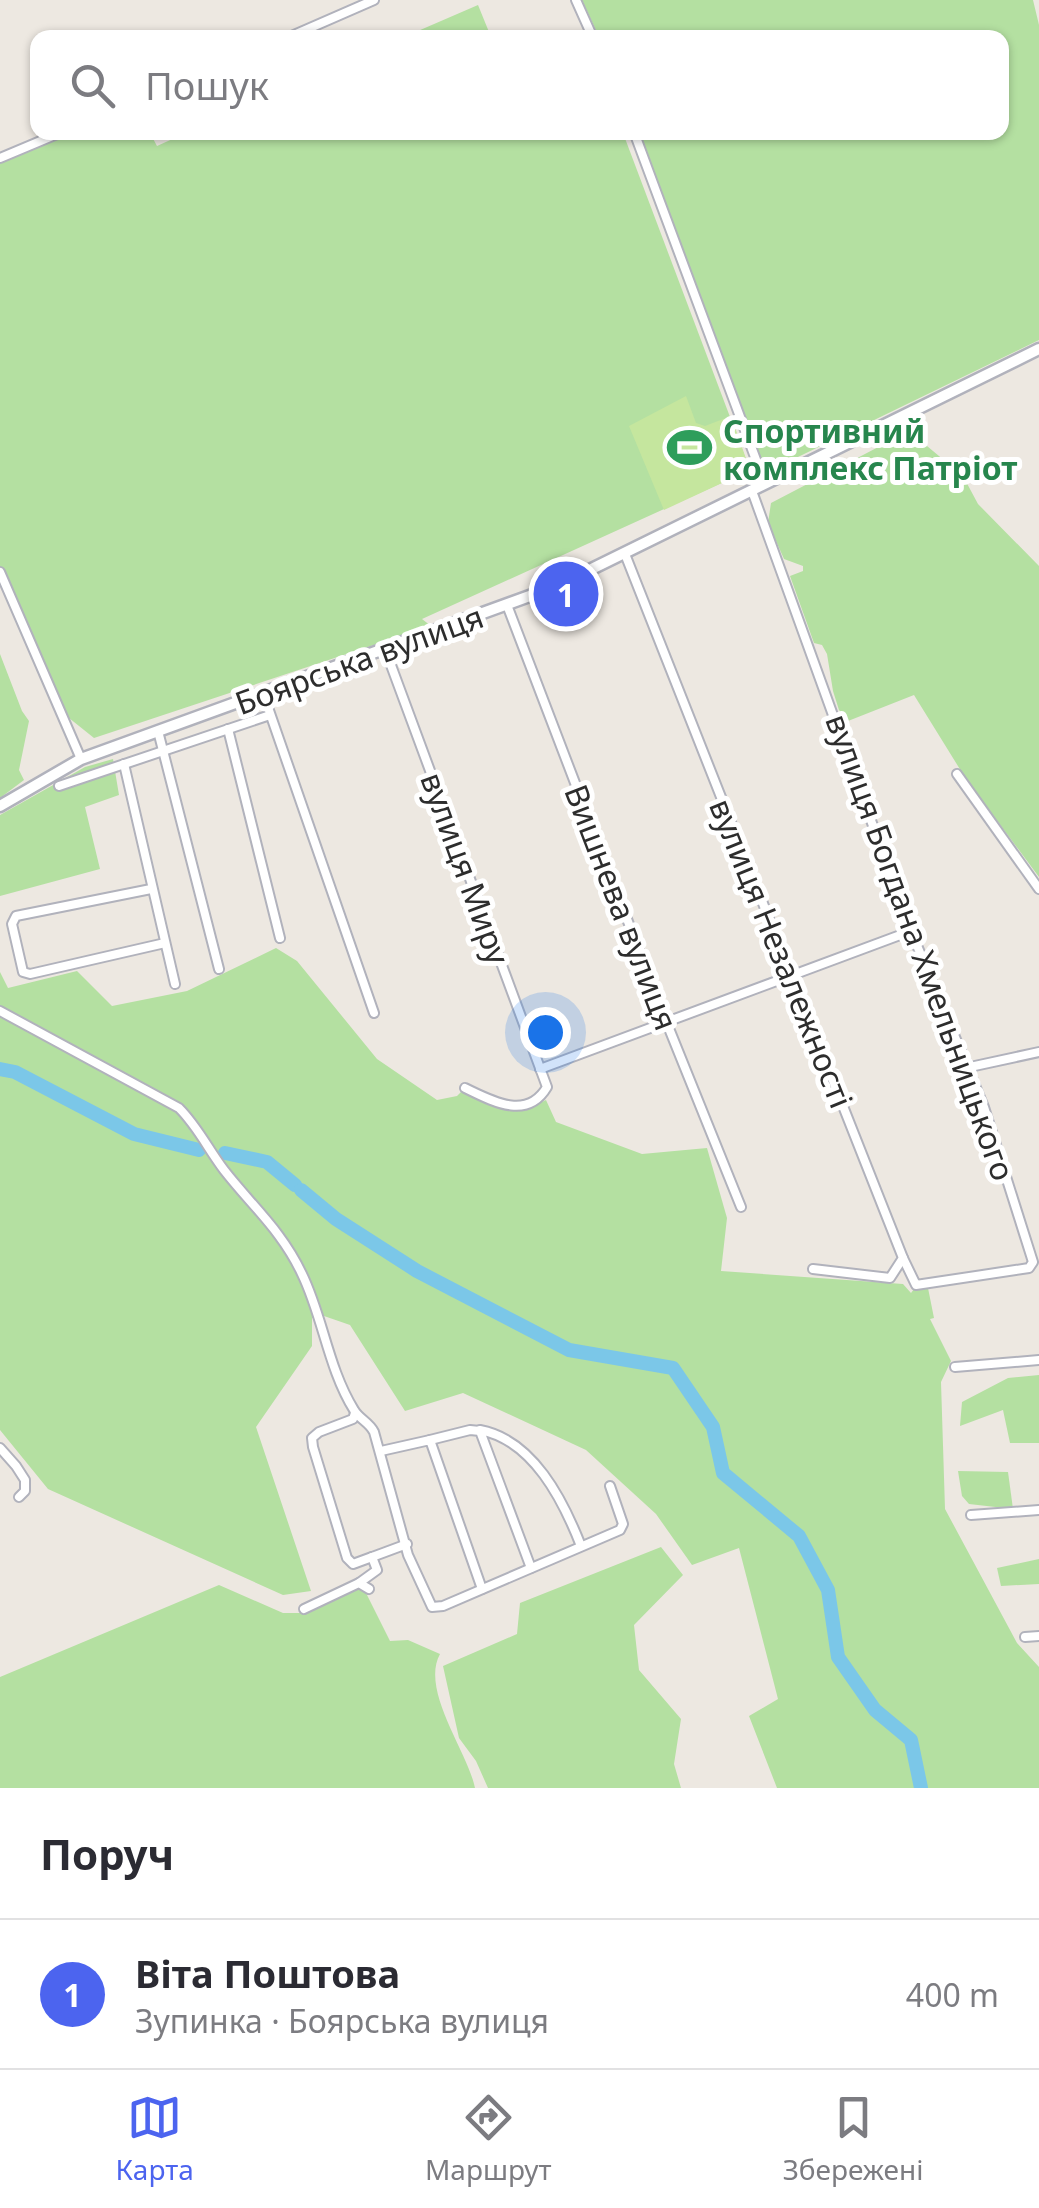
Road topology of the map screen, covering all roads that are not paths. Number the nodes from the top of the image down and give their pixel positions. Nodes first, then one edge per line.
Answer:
1 (374, 0) edge
2 (576, 0) edge
3 (305, 30) edge
4 (589, 30) edge
5 (43, 140) edge
6 (637, 140) edge
7 (0, 158) edge
8 (1039, 349) edge
9 (764, 484) junction
10 (752, 490) junction
11 (625, 554) junction
12 (0, 572) edge
13 (507, 606) junction
14 (385, 650) junction
15 (263, 693) junction
16 (270, 715) junction
17 (228, 729) junction
18 (158, 731) junction
19 (164, 751) junction
20 (82, 759) junction
21 (124, 764) junction
22 (958, 774) dead end
23 (59, 786) dead end
24 (0, 806) edge
25 (1039, 889) edge
26 (151, 890) junction
27 (911, 930) junction
28 (280, 938) dead end
29 (166, 942) junction
30 (219, 969) dead end
31 (791, 978) junction
32 (175, 984) dead end
33 (0, 1010) edge
34 (374, 1012) dead end
35 (666, 1021) junction
36 (1039, 1052) edge
37 (970, 1067) junction
38 (540, 1069) junction
39 (464, 1088) dead end
40 (741, 1207) dead end
41 (903, 1258) junction
42 (814, 1269) dead end
43 (1039, 1360) edge
44 (954, 1366) dead end
45 (355, 1413) junction
46 (475, 1429) junction
47 (430, 1440) junction
48 (0, 1448) edge
49 (382, 1452) junction
50 (610, 1486) dead end
51 (19, 1498) dead end
52 (1039, 1510) edge
53 (971, 1515) dead end
54 (406, 1544) junction
55 (581, 1546) junction
56 (372, 1557) junction
57 (532, 1568) junction
58 (358, 1583) junction
59 (368, 1589) dead end
60 (482, 1589) junction
61 (304, 1609) dead end
62 (1039, 1636) edge
63 (1025, 1637) dead end

1 - 3 street
2 - 4 street
5 - 7 street
6 - 9 street
8 - 9 street, Боярська вулиця
9 - 10 street, Боярська вулиця
10 - 11 street, Боярська вулиця
10 - 27 street, вулиця Богдана Хмельницького
11 - 13 street, Боярська вулиця
11 - 31 street, вулиця Незалежності
12 - 20 street
13 - 14 street, Боярська вулиця
13 - 35 street, Вишнева вулиця
14 - 15 street, Боярська вулиця
14 - 38 street, вулиця Миру
15 - 16 street
15 - 18 street, Боярська вулиця
16 - 17 street
16 - 34 street
17 - 19 street
17 - 28 street
18 - 19 street
18 - 20 street, Боярська вулиця
19 - 21 street
19 - 30 street
20 - 24 street, Боярська вулиця
21 - 23 street
21 - 26 street
22 - 25 street
26 - 29 street
26 - 29 street
27 - 31 street
27 - 37 street, вулиця Богдана Хмельницького
29 - 32 street
31 - 35 street
31 - 41 street, вулиця Незалежності
33 - 45 street
35 - 38 street
35 - 40 street, Вишнева вулиця
36 - 37 street
37 - 41 street, вулиця Богдана Хмельницького
38 - 39 street, вулиця Миру
41 - 42 street
43 - 44 street
45 - 49 street
45 - 56 street
46 - 47 street
46 - 55 street
46 - 57 street
47 - 49 street
47 - 60 street
48 - 51 street
49 - 54 street
50 - 55 street
52 - 53 street
54 - 56 street
54 - 60 street
55 - 57 street
56 - 58 street
57 - 60 street
58 - 59 street
58 - 61 street
62 - 63 street

